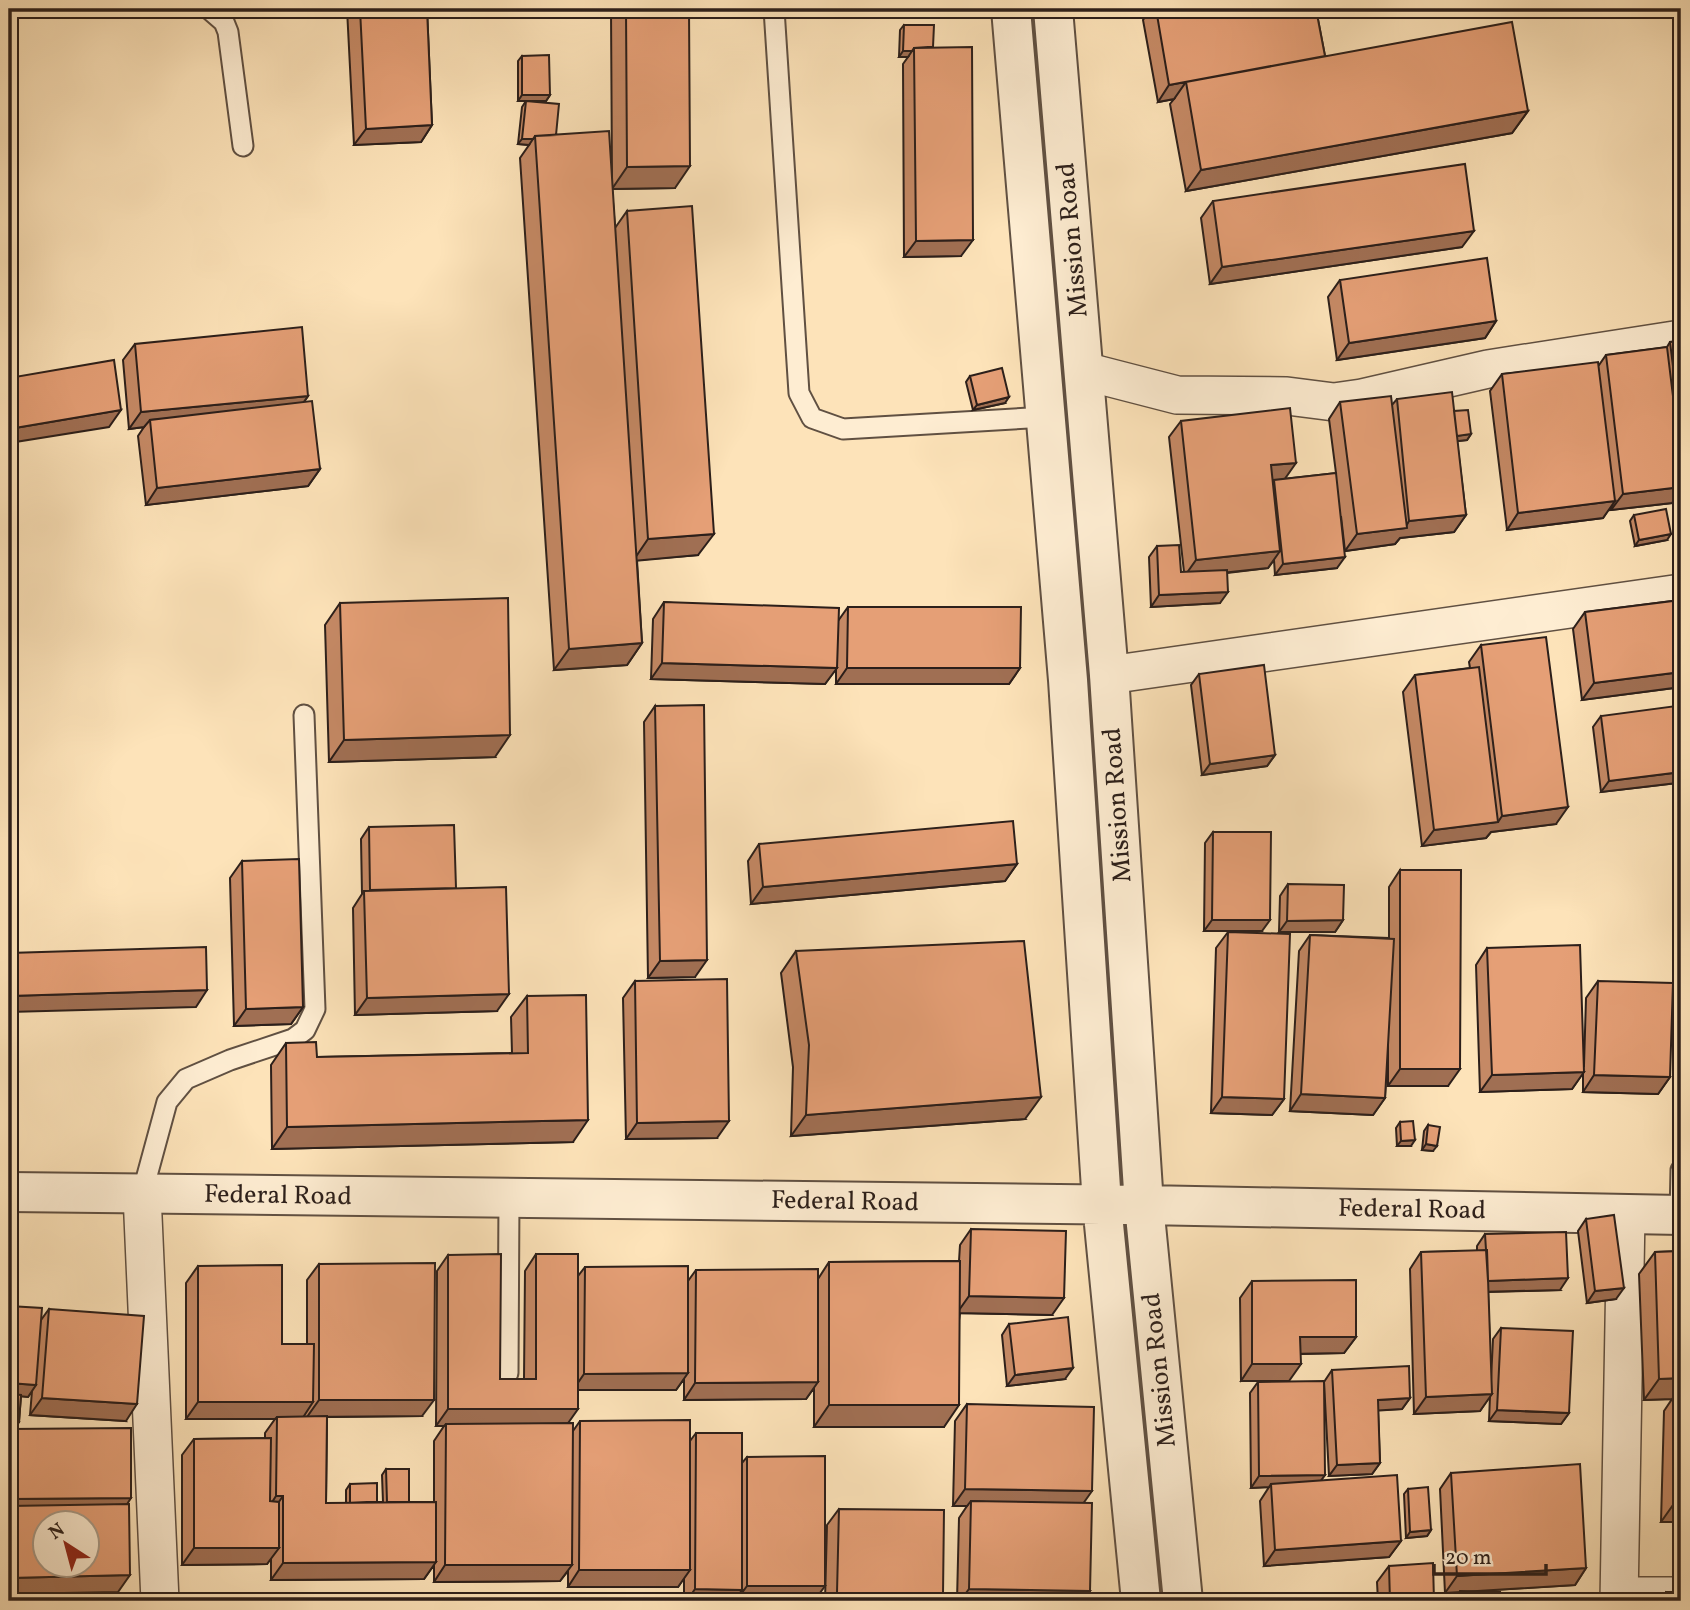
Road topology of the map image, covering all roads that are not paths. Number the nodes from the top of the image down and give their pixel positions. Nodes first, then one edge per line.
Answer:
1 (209, 9) edge
2 (774, 9) edge
3 (1011, 9) edge
4 (1053, 9) edge
5 (243, 146) dead end
6 (1681, 339) edge
7 (1084, 371) junction
8 (1046, 417) junction
9 (1681, 593) edge
10 (1109, 675) junction
11 (304, 715) dead end
12 (1681, 1170) edge
13 (9, 1192) edge
14 (142, 1194) junction
15 (509, 1198) junction
16 (1102, 1205) junction
17 (1144, 1205) junction
18 (1626, 1214) junction
19 (1680, 1215) edge
20 (508, 1373) dead end
21 (1681, 1596) edge
22 (1619, 1599) edge
23 (160, 1601) edge
24 (1141, 1601) edge
25 (1183, 1601) edge

1 - 5 lane
2 - 8 lane
3 - 8 street, Mission Road
4 - 7 street, Mission Road
6 - 7 street
7 - 10 street, Mission Road
8 - 16 street, Mission Road
9 - 10 street
10 - 17 street, Mission Road
11 - 14 lane
12 - 19 lane
13 - 14 street, Federal Road
14 - 15 street, Federal Road
14 - 23 street
15 - 16 street, Federal Road
15 - 20 lane
16 - 17 street, Federal Road
16 - 24 street, Mission Road
17 - 18 street, Federal Road
17 - 25 street, Mission Road
18 - 19 street, Federal Road
18 - 22 street
21 - 22 street

